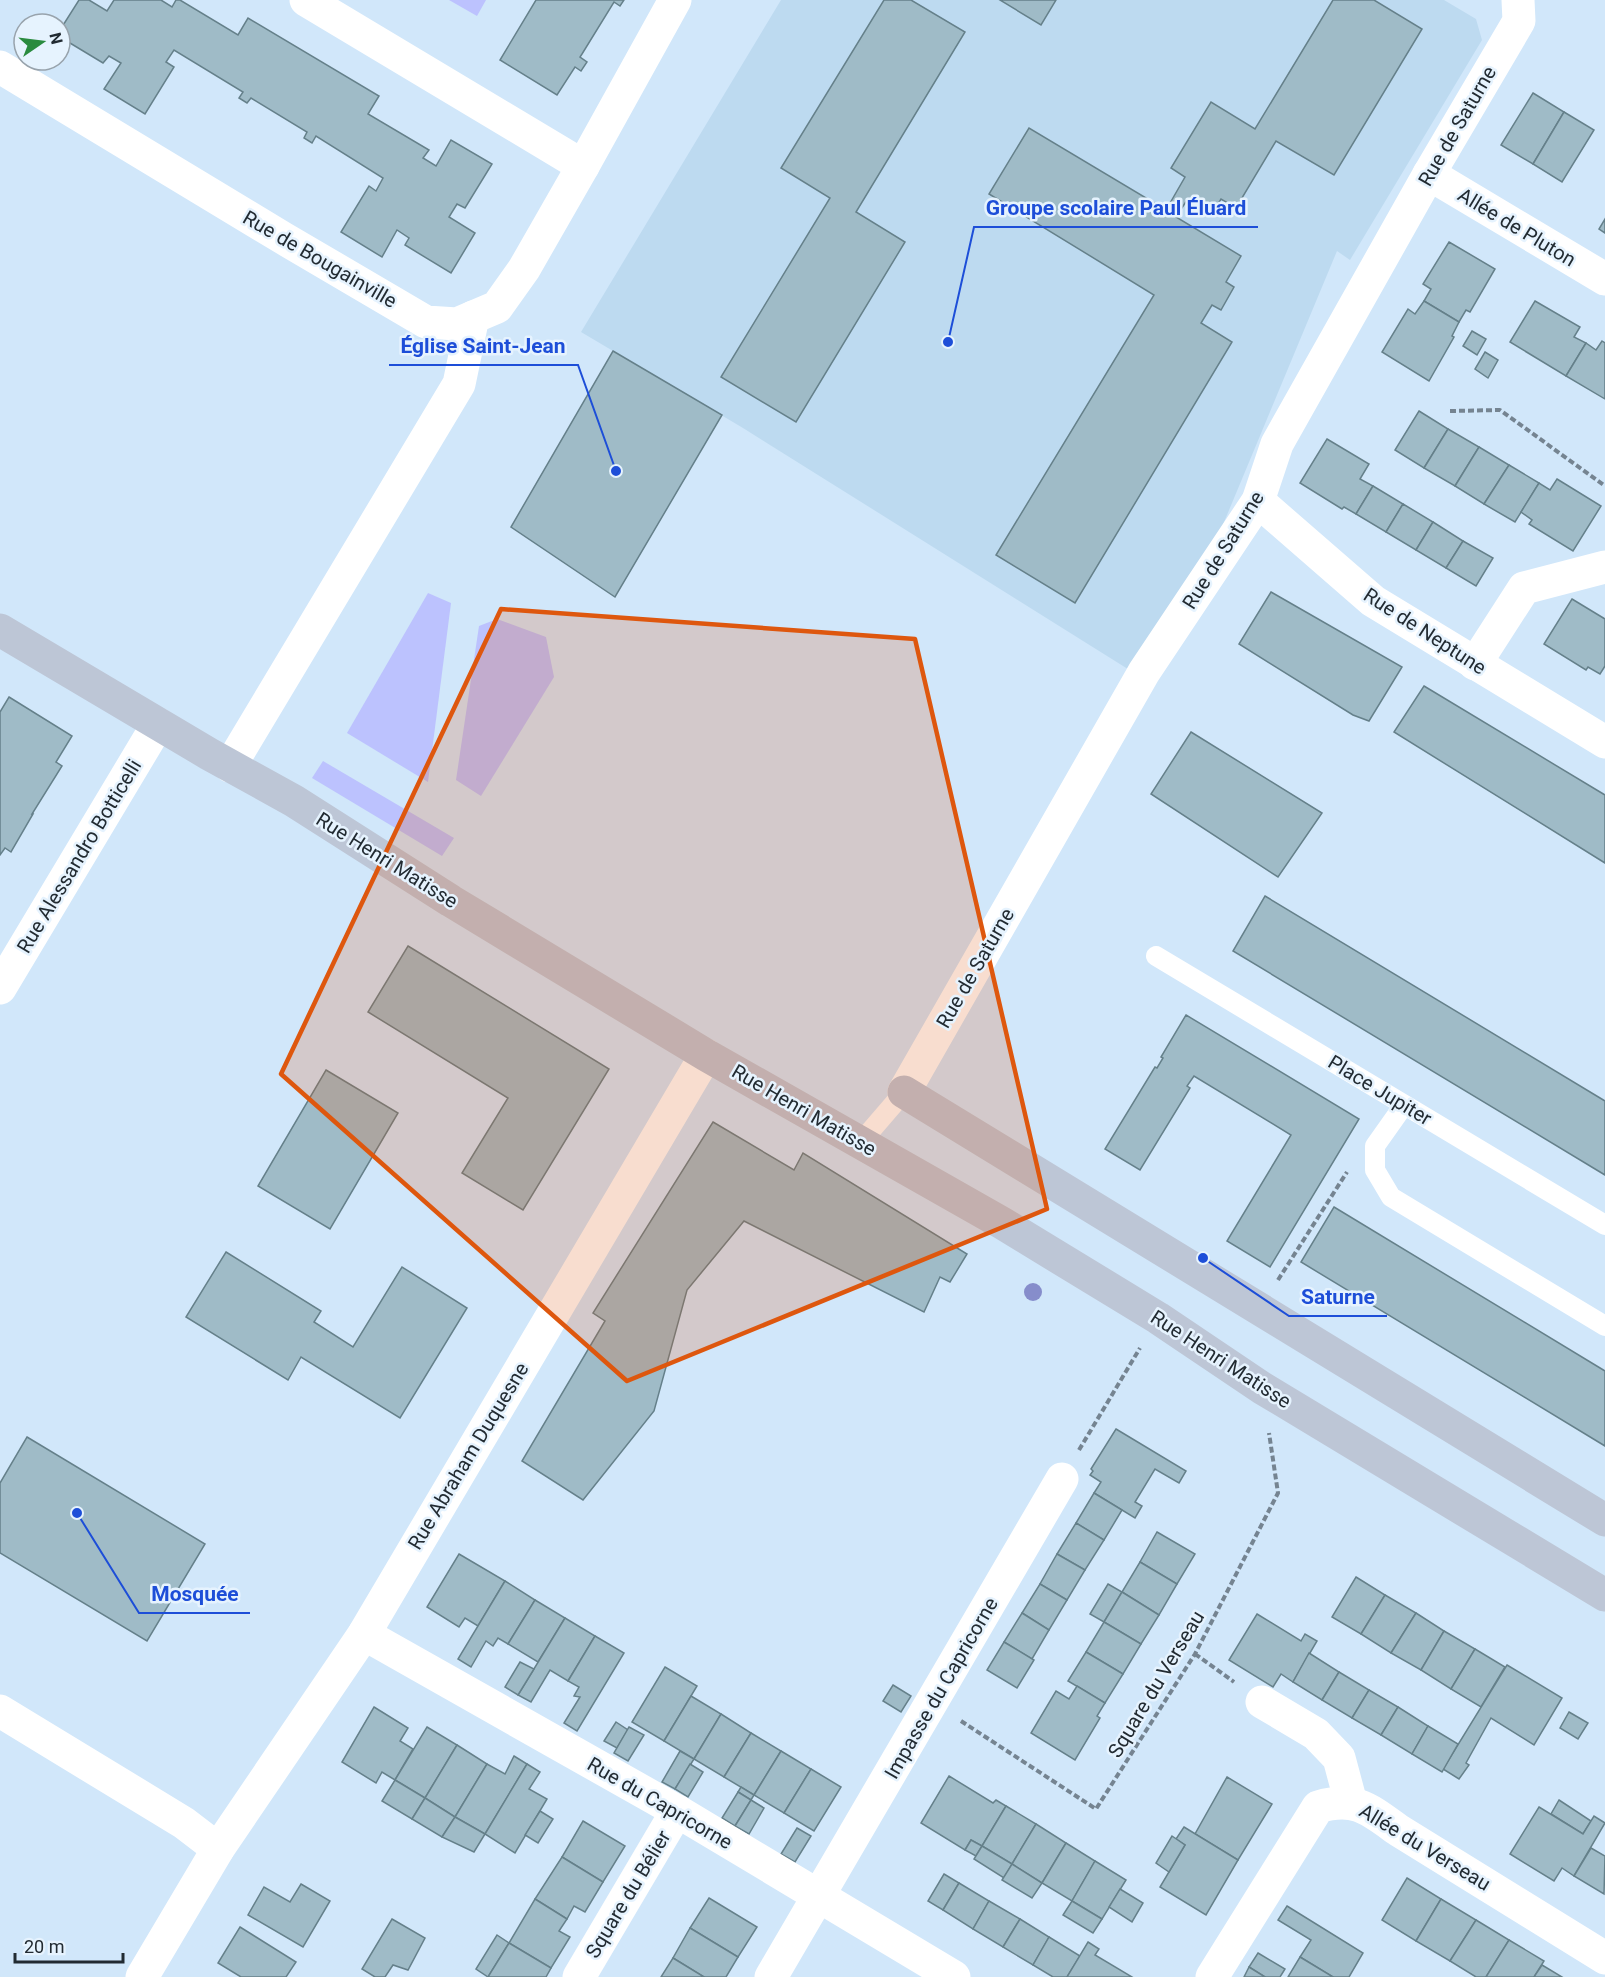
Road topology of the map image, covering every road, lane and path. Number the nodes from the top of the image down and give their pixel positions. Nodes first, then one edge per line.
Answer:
1 (306, 0) edge
2 (675, 0) edge
3 (1518, 0) edge
4 (0, 67) edge
5 (583, 166) junction
6 (1429, 174) junction
7 (1605, 279) edge
8 (473, 317) junction
9 (1450, 411) dead end
10 (1605, 486) edge
11 (1258, 501) junction
12 (1605, 567) edge
13 (0, 630) edge
14 (1475, 664) junction
15 (158, 724) junction
16 (1605, 742) edge
17 (230, 766) junction
18 (1156, 956) dead end
19 (0, 988) edge
20 (706, 1055) junction
21 (904, 1092) junction
22 (1404, 1105) junction
23 (861, 1142) junction
24 (1349, 1169) dead end
25 (1605, 1225) edge
26 (1259, 1310) junction
27 (1158, 1318) junction
28 (1605, 1326) edge
29 (1262, 1388) junction
30 (1062, 1479) joint
31 (1605, 1520) edge
32 (1605, 1595) edge
33 (364, 1634) junction
34 (1195, 1654) junction
35 (932, 1702) junction
36 (1262, 1702) joint
37 (0, 1711) edge
38 (1351, 1803) junction
39 (677, 1811) junction
40 (218, 1850) junction
41 (819, 1896) junction
42 (1605, 1958) edge
43 (142, 1977) edge
44 (579, 1977) edge
45 (771, 1977) edge
46 (954, 1977) edge
47 (1212, 1977) edge

1 - 5 street
2 - 5 street, Rue de Bougainville
3 - 6 street, Rue de Saturne
4 - 8 street, Rue de Bougainville
5 - 8 street, Rue de Bougainville
6 - 7 street, Allée de Pluton
6 - 11 street, Rue de Saturne
8 - 17 street
9 - 10 path
11 - 14 street, Rue de Neptune
11 - 21 street, Rue de Saturne
12 - 14 street
13 - 15 street, Rue Henri Matisse
14 - 16 street, Rue de Neptune
15 - 17 street, Rue Henri Matisse
15 - 19 street, Rue Alessandro Botticelli
17 - 20 street, Rue Henri Matisse
18 - 22 lane, Place Jupiter
20 - 23 street, Rue Henri Matisse
20 - 33 street, Rue Abraham Duquesne
21 - 23 lane
21 - 26 street
22 - 25 lane, Place Jupiter
22 - 28 lane
23 - 27 street, Rue Henri Matisse
24 - 26 path
26 - 31 street
27 - 29 street, Rue Henri Matisse
27 - 30 path
29 - 32 street, Rue Henri Matisse
29 - 34 path, Square du Verseau
30 - 35 street, Impasse du Capricorne
33 - 39 street, Rue du Capricorne
33 - 40 street, Rue Abraham Duquesne
34 - 35 path, Square du Verseau
34 - 36 path
35 - 41 street, Impasse du Capricorne
36 - 38 street
37 - 40 street
38 - 42 street, Allée du Verseau
38 - 47 street, Allée du Verseau
39 - 41 street, Rue du Capricorne
39 - 44 street, Square du Bélier
40 - 43 street, Rue Abraham Duquesne
41 - 45 street
41 - 46 street, Rue du Capricorne

